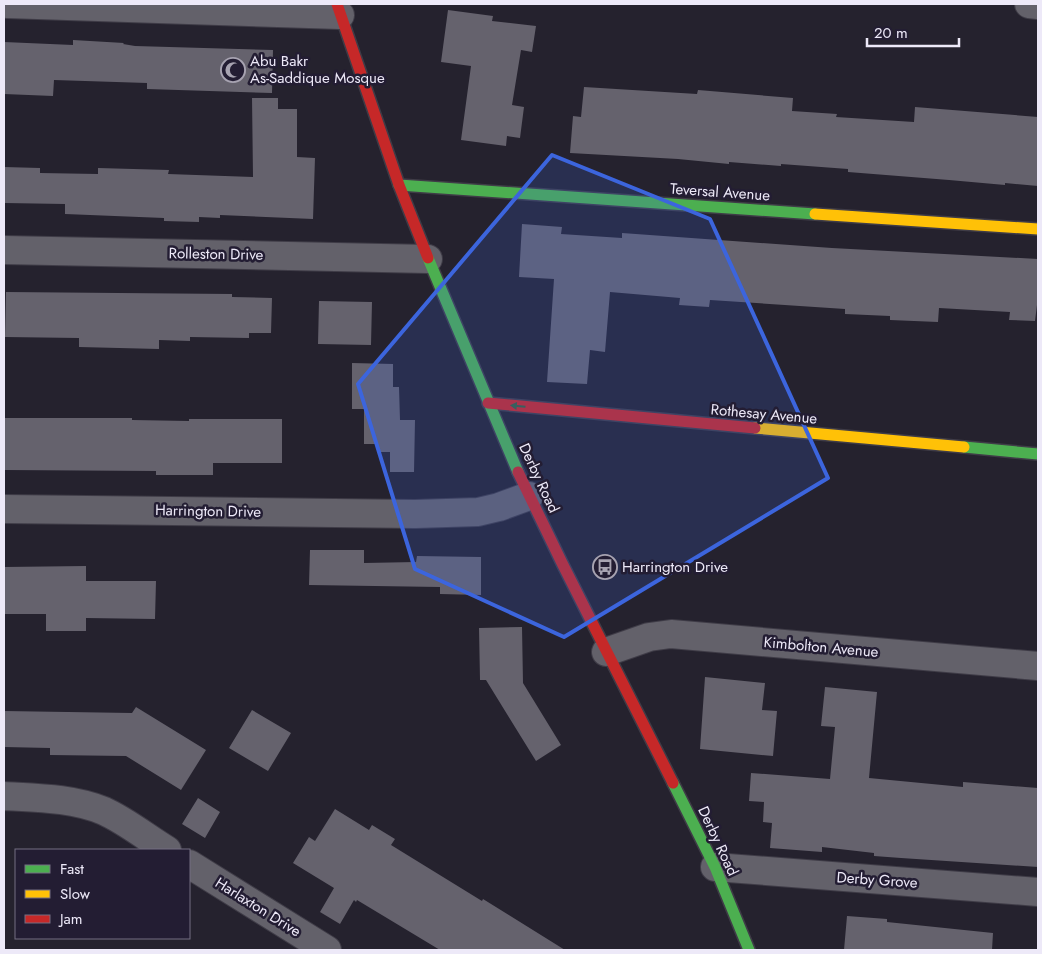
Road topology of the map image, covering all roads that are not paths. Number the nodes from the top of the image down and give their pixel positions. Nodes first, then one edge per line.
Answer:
1 (7, 4) edge
2 (1029, 4) edge
3 (1038, 4) edge
4 (338, 10) edge
5 (400, 184) junction
6 (1038, 229) edge
7 (4, 250) edge
8 (428, 259) junction
9 (488, 404) junction
10 (1038, 454) edge
11 (529, 496) junction
12 (4, 509) edge
13 (606, 652) junction
14 (1038, 666) edge
15 (4, 796) edge
16 (165, 849) edge
17 (190, 865) edge
18 (715, 868) junction
19 (1038, 892) edge
20 (327, 950) edge
21 (749, 950) edge

1 - 4 street
2 - 3 street
4 - 5 street, Derby Road
5 - 6 street, Teversal Avenue
5 - 8 street, Derby Road
7 - 8 street, Rolleston Drive
8 - 9 street, Derby Road
10 -> 9 street, Rothesay Avenue
9 - 11 street, Derby Road
11 - 12 street, Harrington Drive
11 - 13 street, Derby Road
13 - 14 street, Kimbolton Avenue
13 - 18 street, Derby Road
15 - 16 street
17 - 20 street, Harlaxton Drive
18 - 19 street, Derby Grove
18 - 21 street, Derby Road

